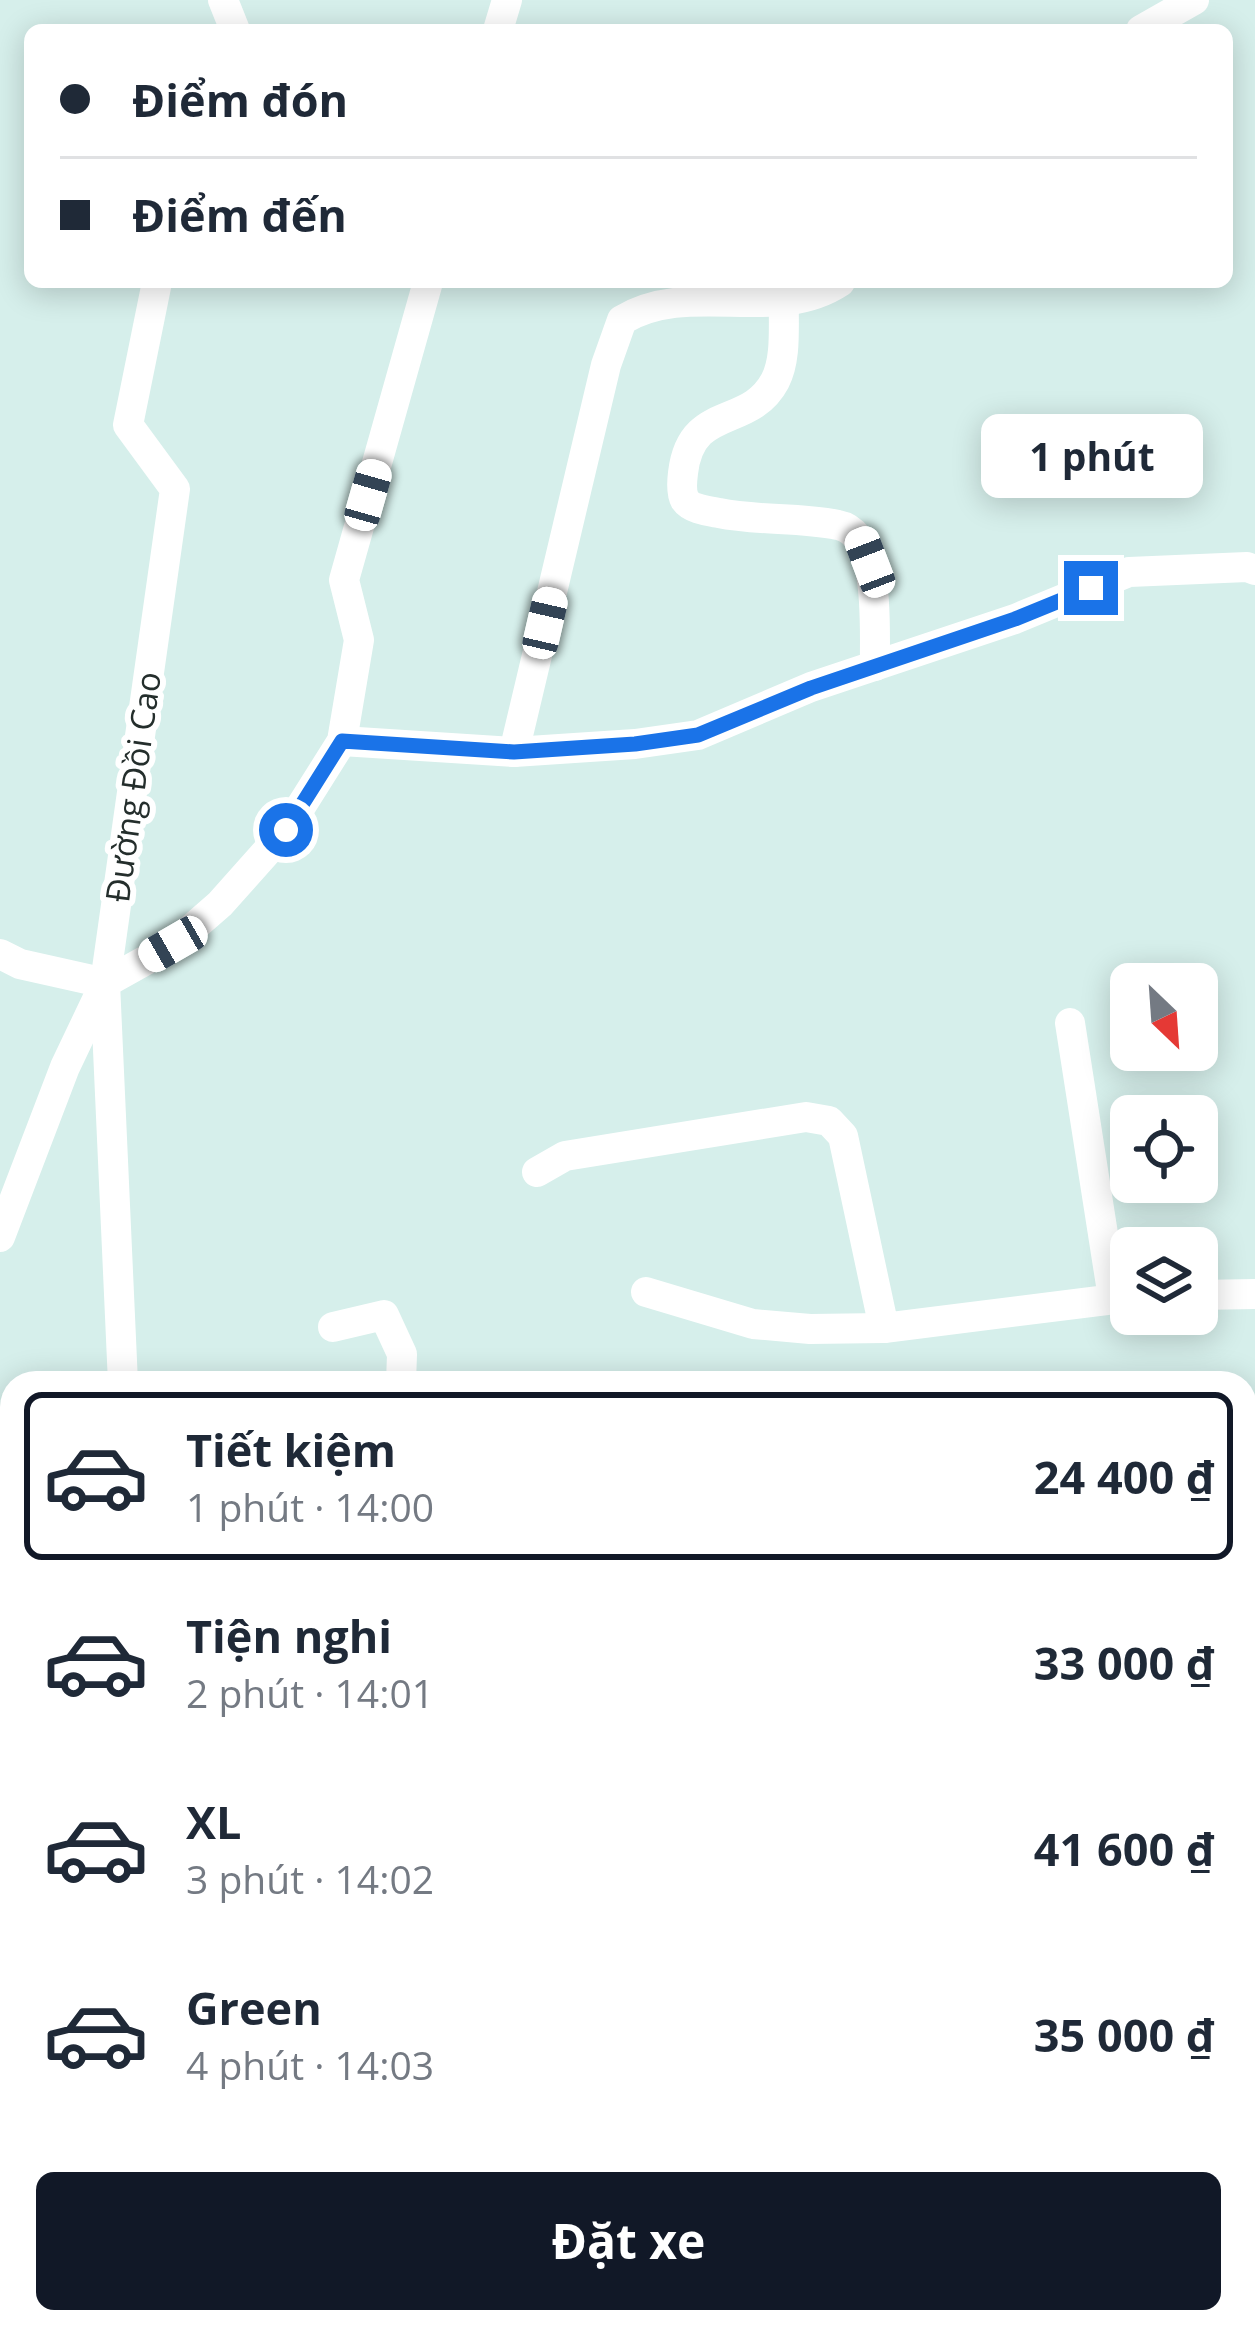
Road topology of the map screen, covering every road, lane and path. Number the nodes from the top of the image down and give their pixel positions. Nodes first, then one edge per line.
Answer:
1 (1194, 0) edge
2 (1152, 24) edge
3 (156, 288) edge
4 (426, 288) edge
5 (831, 288) edge
6 (784, 299) junction
7 (1255, 570) edge
8 (875, 666) junction
9 (342, 741) junction
10 (514, 752) junction
11 (0, 954) edge
12 (105, 983) junction
13 (1070, 1023) dead end
14 (537, 1172) dead end
15 (1110, 1235) edge
16 (0, 1237) edge
17 (646, 1292) dead end
18 (1255, 1294) edge
19 (1218, 1295) edge
20 (1110, 1300) edge
21 (333, 1327) dead end
22 (884, 1328) junction
23 (122, 1371) edge
24 (401, 1371) edge

1 - 2 street
3 - 12 street, Đường Đồi Cao
4 - 9 street
5 - 6 street
6 - 8 street
6 - 10 street
7 - 8 street
8 - 10 street
9 - 10 street
9 - 12 street
11 - 12 street
12 - 16 street
12 - 23 street, Đường Đồi Cao
13 - 15 street
14 - 22 street
17 - 22 street
18 - 19 street
20 - 22 street
21 - 24 street

